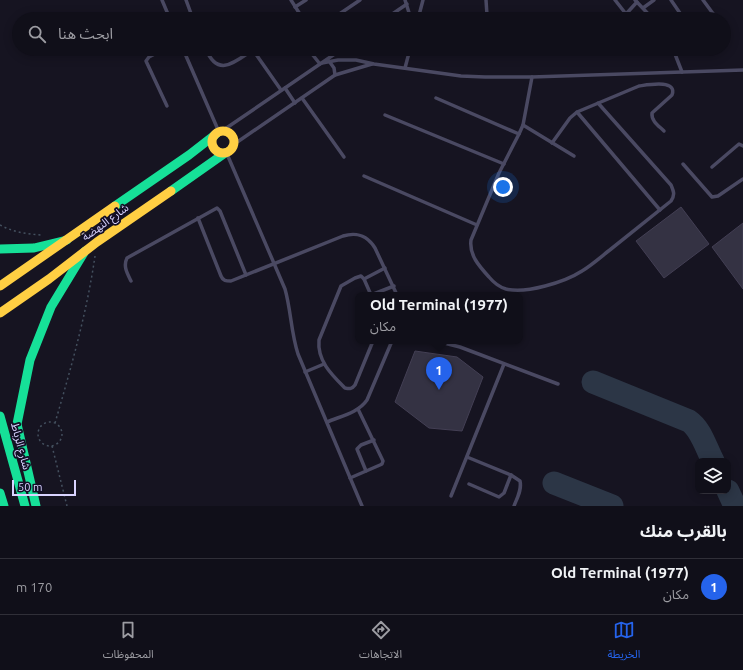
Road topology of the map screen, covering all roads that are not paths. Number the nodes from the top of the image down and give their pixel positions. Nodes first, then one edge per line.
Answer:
1 (162, 0) edge
2 (186, 0) edge
3 (290, 0) edge
4 (306, 0) edge
5 (360, 0) edge
6 (423, 0) edge
7 (486, 0) edge
8 (615, 0) edge
9 (654, 0) edge
10 (670, 0) edge
11 (703, 0) edge
12 (636, 1) edge
13 (406, 2) edge
14 (296, 7) junction
15 (643, 8) junction
16 (167, 12) edge
17 (190, 12) edge
18 (299, 12) edge
19 (342, 12) edge
20 (394, 12) edge
21 (409, 12) edge
22 (420, 12) edge
23 (487, 12) edge
24 (624, 12) edge
25 (628, 12) edge
26 (647, 12) edge
27 (679, 12) edge
28 (712, 12) edge
29 (149, 56) edge
30 (186, 56) edge
31 (210, 56) edge
32 (244, 56) edge
33 (258, 56) edge
34 (314, 56) edge
35 (332, 56) edge
36 (408, 56) edge
37 (676, 56) edge
38 (329, 61) junction
39 (321, 63) junction
40 (374, 64) junction
41 (405, 68) junction
42 (743, 70) edge
43 (682, 72) junction
44 (335, 76) junction
45 (532, 77) junction
46 (283, 89) junction
47 (302, 98) junction
48 (436, 98) dead end
49 (296, 103) junction
50 (598, 103) junction
51 (167, 106) dead end
52 (577, 112) junction
53 (385, 115) dead end
54 (522, 125) junction
55 (664, 131) dead end
56 (219, 132) junction
57 (519, 134) junction
58 (552, 143) junction
59 (234, 145) junction
60 (743, 146) edge
61 (226, 152) junction
62 (574, 156) dead end
63 (344, 157) dead end
64 (504, 164) junction
65 (683, 164) dead end
66 (712, 167) dead end
67 (364, 176) dead end
68 (743, 179) edge
69 (660, 210) junction
70 (198, 218) junction
71 (477, 225) junction
72 (67, 240) junction
73 (0, 249) edge
74 (85, 251) junction
75 (274, 263) junction
76 (385, 268) junction
77 (246, 275) junction
78 (364, 279) junction
79 (131, 281) dead end
80 (0, 286) edge
81 (394, 286) junction
82 (370, 292) edge
83 (379, 292) edge
84 (397, 292) edge
85 (0, 313) edge
86 (371, 344) edge
87 (391, 344) edge
88 (448, 344) edge
89 (324, 364) junction
90 (504, 364) junction
91 (305, 372) junction
92 (558, 384) dead end
93 (358, 409) junction
94 (0, 416) edge
95 (327, 422) junction
96 (374, 440) junction
97 (466, 457) junction
98 (366, 471) junction
99 (511, 475) junction
100 (350, 478) junction
101 (469, 484) dead end
102 (0, 492) edge
103 (451, 496) dead end
104 (4, 506) edge
105 (25, 506) edge
106 (36, 506) edge
107 (362, 506) edge
108 (514, 506) edge

1 - 16 lane
2 - 17 lane
3 - 14 lane
4 - 14 lane
5 - 19 lane
6 - 22 lane
7 - 23 lane
8 - 24 lane
9 - 15 lane
10 - 27 lane
11 - 28 lane
12 - 15 lane
12 - 25 lane
13 - 20 lane
13 - 21 lane
14 - 18 lane
15 - 26 lane
29 - 51 lane
30 - 56 lane
31 - 32 lane
33 - 46 lane
34 - 39 lane
35 - 39 lane, شارع النهضة
36 - 41 lane
37 - 43 lane
38 - 39 lane
38 - 40 lane
38 - 44 lane
39 - 46 lane, شارع النهضة
40 - 41 lane
40 - 44 lane
41 - 45 lane
42 - 43 lane
43 - 45 lane
44 - 47 lane
45 - 54 lane
46 - 49 lane
46 - 56 lane, شارع النهضة
47 - 49 lane
47 - 63 lane
48 - 57 lane
49 - 59 lane
50 - 52 lane
50 - 55 lane
50 - 69 lane
52 - 58 lane
52 - 69 lane
53 - 64 lane
54 - 57 lane
54 - 58 lane
56 - 59 main road
56 - 61 main road
56 - 72 main road, شارع النهضة
57 - 64 lane
58 - 62 lane
59 - 61 main road
60 - 66 lane
61 - 74 main road, شارع النهضة
61 - 75 lane
64 - 71 lane
65 - 68 lane
67 - 71 lane
69 - 71 lane
70 - 77 lane
70 - 77 lane
70 - 79 lane
72 - 73 main road
72 - 80 main road, شارع النهضة
74 - 85 main road, شارع النهضة
74 - 106 main road
75 - 76 lane
75 - 77 lane
75 - 91 lane
76 - 78 lane
76 - 81 lane
78 - 82 lane
78 - 89 lane
81 - 83 lane
81 - 84 lane
86 - 89 lane
87 - 93 lane
88 - 90 lane
89 - 91 lane
90 - 92 lane
90 - 97 lane
91 - 95 lane
93 - 95 lane
93 - 96 lane
94 - 105 main road, شارع الرباط
95 - 100 lane
96 - 98 lane
96 - 98 lane
97 - 99 lane
97 - 103 lane
98 - 100 lane
99 - 101 lane
99 - 108 lane
100 - 107 lane
102 - 104 main road

